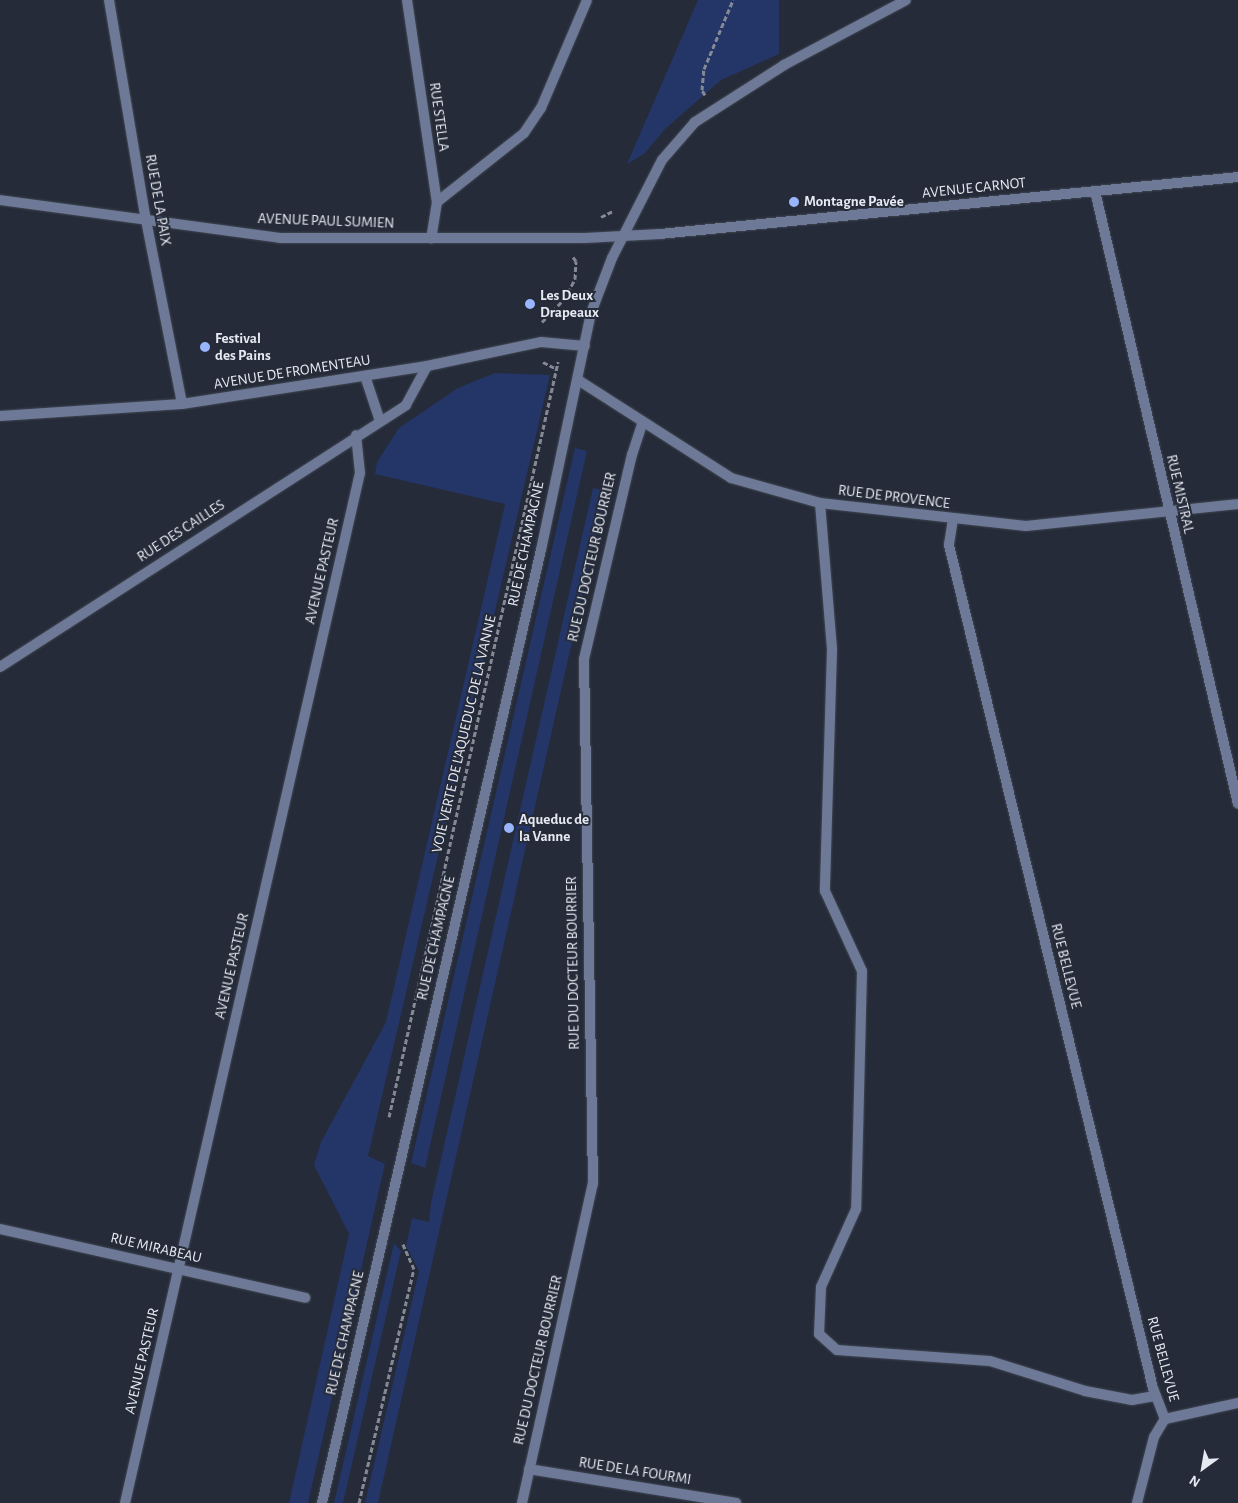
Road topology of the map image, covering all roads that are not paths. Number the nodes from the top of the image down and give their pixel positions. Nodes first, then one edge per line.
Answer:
1 (109, 0) edge
2 (407, 0) edge
3 (587, 0) edge
4 (906, 0) edge
5 (1238, 177) edge
6 (1095, 191) junction
7 (0, 200) edge
8 (437, 202) junction
9 (146, 220) junction
10 (623, 236) junction
11 (431, 239) junction
12 (585, 346) junction
13 (427, 366) junction
14 (365, 376) junction
15 (578, 380) junction
16 (182, 404) junction
17 (0, 416) edge
18 (380, 421) junction
19 (643, 422) junction
20 (356, 435) junction
21 (820, 503) junction
22 (1238, 504) edge
23 (1168, 511) junction
24 (952, 519) junction
25 (0, 667) edge
26 (1237, 791) edge
27 (1238, 804) edge
28 (0, 1229) edge
29 (178, 1268) junction
30 (305, 1298) dead end
31 (1155, 1396) junction
32 (1238, 1403) edge
33 (1165, 1419) junction
34 (529, 1469) junction
35 (125, 1503) edge
36 (322, 1503) edge
37 (522, 1503) edge
38 (736, 1503) edge
39 (1137, 1503) edge

1 - 9 street, RUE DE LA PAIX
2 - 8 street, RUE STELLA
3 - 8 street
4 - 10 street, RUE DE CHAMPAGNE
5 - 6 street, AVENUE CARNOT
6 - 10 street, AVENUE CARNOT
6 - 23 street, RUE MISTRAL
7 - 9 street, AVENUE PAUL SUMIEN
8 - 11 street, RUE STELLA
9 - 11 street, AVENUE PAUL SUMIEN
9 - 16 street, RUE DE LA PAIX
10 - 11 street, AVENUE PAUL SUMIEN
10 - 12 street, RUE DE CHAMPAGNE
12 - 13 street, AVENUE DE FROMENTEAU
12 - 15 street, RUE DE CHAMPAGNE
13 - 14 street, AVENUE DE FROMENTEAU
13 - 18 street, RUE DES CAILLES
14 - 16 street, AVENUE DE FROMENTEAU
14 - 18 street
15 - 19 street, RUE DE PROVENCE
15 - 36 street, RUE DE CHAMPAGNE
16 - 17 street, AVENUE DE FROMENTEAU
18 - 20 street, RUE DES CAILLES
19 - 21 street, RUE DE PROVENCE
19 - 34 street, RUE DU DOCTEUR BOURRIER
20 - 25 street, RUE DES CAILLES
20 - 29 street, AVENUE PASTEUR
21 - 24 street, RUE DE PROVENCE
21 - 31 street
22 - 23 street, RUE DE PROVENCE
23 - 24 street, RUE DE PROVENCE
23 - 26 street, RUE MISTRAL
24 - 31 street, RUE BELLEVUE
26 - 27 street, RUE MISTRAL
28 - 29 street, RUE MIRABEAU
29 - 30 street, RUE MIRABEAU
29 - 35 street, AVENUE PASTEUR
31 - 33 street, RUE BELLEVUE
32 - 33 street
33 - 39 street
34 - 37 street, RUE DU DOCTEUR BOURRIER
34 - 38 street, RUE DE LA FOURMI

